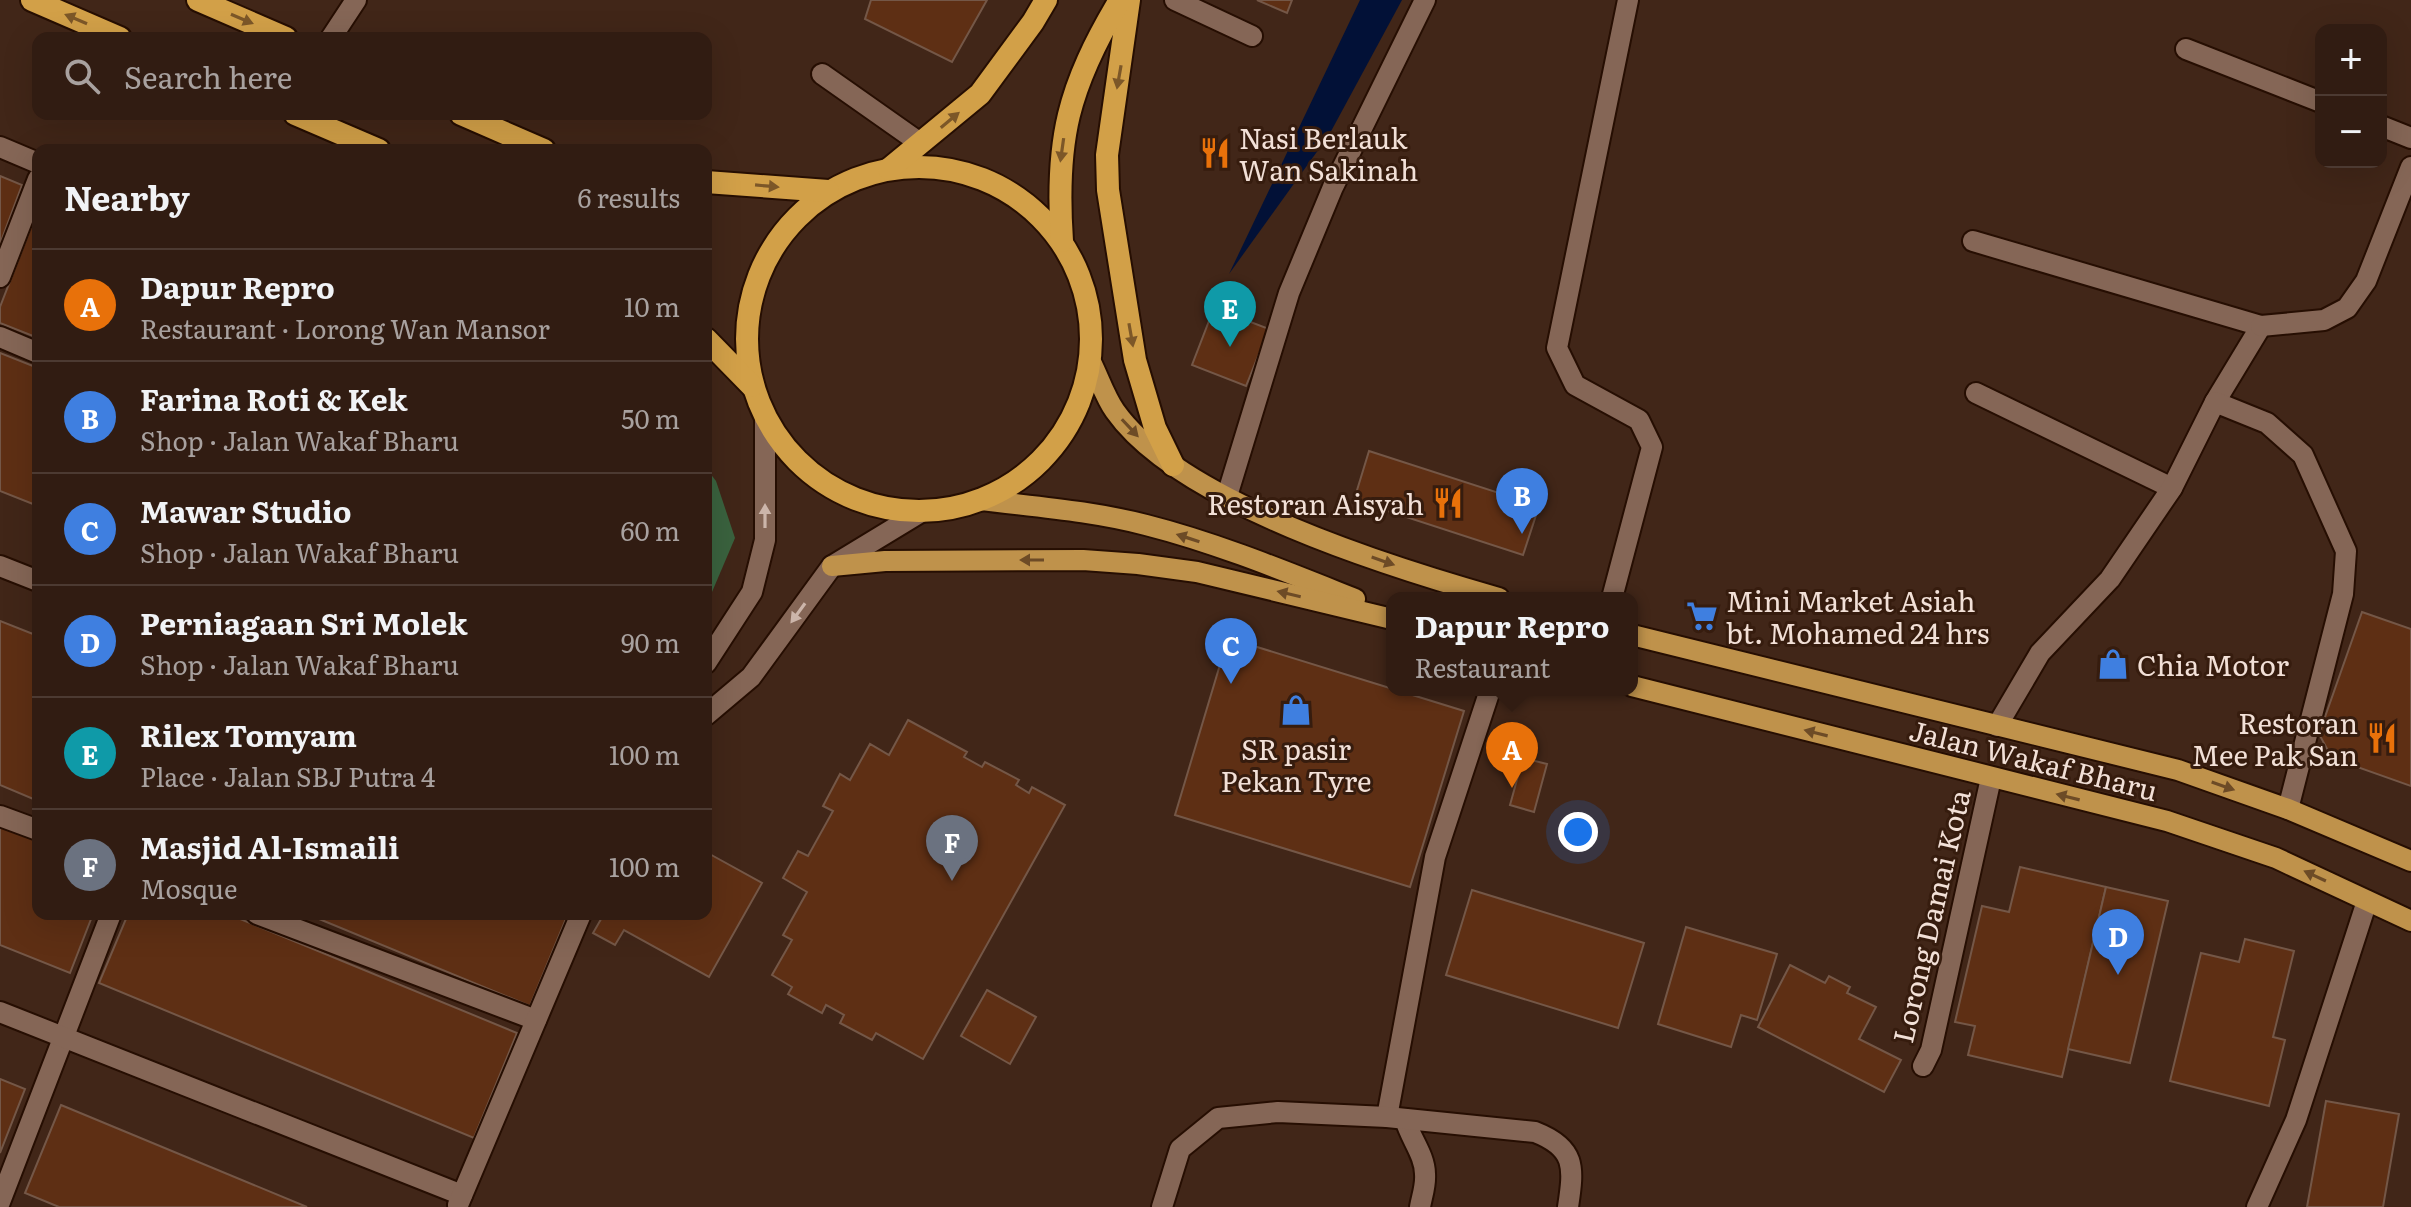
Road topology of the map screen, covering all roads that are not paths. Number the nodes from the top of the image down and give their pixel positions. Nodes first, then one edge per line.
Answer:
1 (32, 0) edge
2 (198, 0) edge
3 (356, 0) edge
4 (1046, 0) edge
5 (1120, 0) edge
6 (1129, 0) edge
7 (1175, 0) edge
8 (1425, 0) edge
9 (1628, 0) edge
10 (106, 32) edge
11 (272, 32) edge
12 (335, 32) edge
13 (1252, 36) dead end
14 (2186, 49) dead end
15 (822, 74) dead end
16 (2315, 100) edge
17 (309, 120) edge
18 (475, 120) edge
19 (2387, 128) edge
20 (2411, 138) edge
21 (920, 143) junction
22 (365, 144) edge
23 (530, 144) edge
24 (0, 147) edge
25 (32, 160) edge
26 (2411, 167) edge
27 (889, 169) junction
28 (712, 182) edge
29 (828, 191) junction
30 (32, 194) edge
31 (1062, 241) junction
32 (1973, 241) dead end
33 (0, 277) edge
34 (2261, 326) junction
35 (0, 337) edge
36 (712, 345) edge
37 (32, 350) edge
38 (1091, 362) junction
39 (752, 386) junction
40 (1976, 393) dead end
41 (2215, 402) junction
42 (765, 419) junction
43 (1173, 465) junction
44 (2172, 488) junction
45 (1227, 496) junction
46 (981, 500) junction
47 (921, 512) junction
48 (0, 566) edge
49 (832, 566) junction
50 (32, 579) edge
51 (1480, 592) edge
52 (1614, 592) edge
53 (1386, 613) edge
54 (1386, 615) edge
55 (1638, 636) edge
56 (712, 654) edge
57 (1638, 688) edge
58 (1488, 696) edge
59 (712, 710) edge
60 (1997, 726) junction
61 (1991, 778) junction
62 (2288, 809) junction
63 (0, 816) edge
64 (32, 828) edge
65 (2411, 861) edge
66 (2367, 901) junction
67 (109, 920) edge
68 (273, 920) edge
69 (578, 920) edge
70 (2411, 921) edge
71 (0, 1012) edge
72 (536, 1020) junction
73 (63, 1037) junction
74 (1923, 1066) dead end
75 (1396, 1118) junction
76 (459, 1201) edge
77 (0, 1202) edge
78 (1162, 1207) edge
79 (1420, 1207) edge
80 (1568, 1207) edge
81 (2257, 1207) edge

10 -> 1 highway
2 -> 11 highway
3 - 12 street
21 -> 4 highway
5 -> 31 highway
6 -> 43 highway
7 - 13 street
8 - 45 street
9 - 52 street
14 - 16 street
15 - 21 street
17 - 22 highway
18 - 23 highway
19 - 20 street
21 - 27 highway
24 - 25 street
26 - 34 street
27 - 29 highway
27 - 31 highway
28 -> 29 highway
29 - 39 highway
30 - 33 street
31 - 38 highway
32 - 34 street
34 - 41 street
35 - 37 street
36 - 39 highway
38 -> 43 main road
38 - 46 highway
39 - 42 highway
40 - 44 street
41 - 44 street
41 - 62 street
42 - 47 highway
56 -> 42 street
43 - 45 main road
44 - 60 street
45 -> 51 main road
46 - 47 highway
53 -> 46 main road
47 - 49 street
48 - 50 street
54 -> 49 main road
49 -> 59 street
55 - 60 main road, Jalan Wakaf Bharu
61 -> 57 main road, Jalan Wakaf Bharu
58 - 75 street
60 -> 62 main road, Jalan Wakaf Bharu
66 -> 61 main road, Jalan Wakaf Bharu
61 - 74 street, Lorong Damai Kota
62 - 65 main road, Jalan Wakaf Bharu
63 - 64 street
66 - 70 main road, Jalan Wakaf Bharu
66 - 81 street
67 - 73 street
68 - 72 street
69 - 72 street
71 - 73 street
72 - 76 street
73 - 76 street
73 - 77 street
75 - 78 street
75 - 79 street
75 - 80 street

